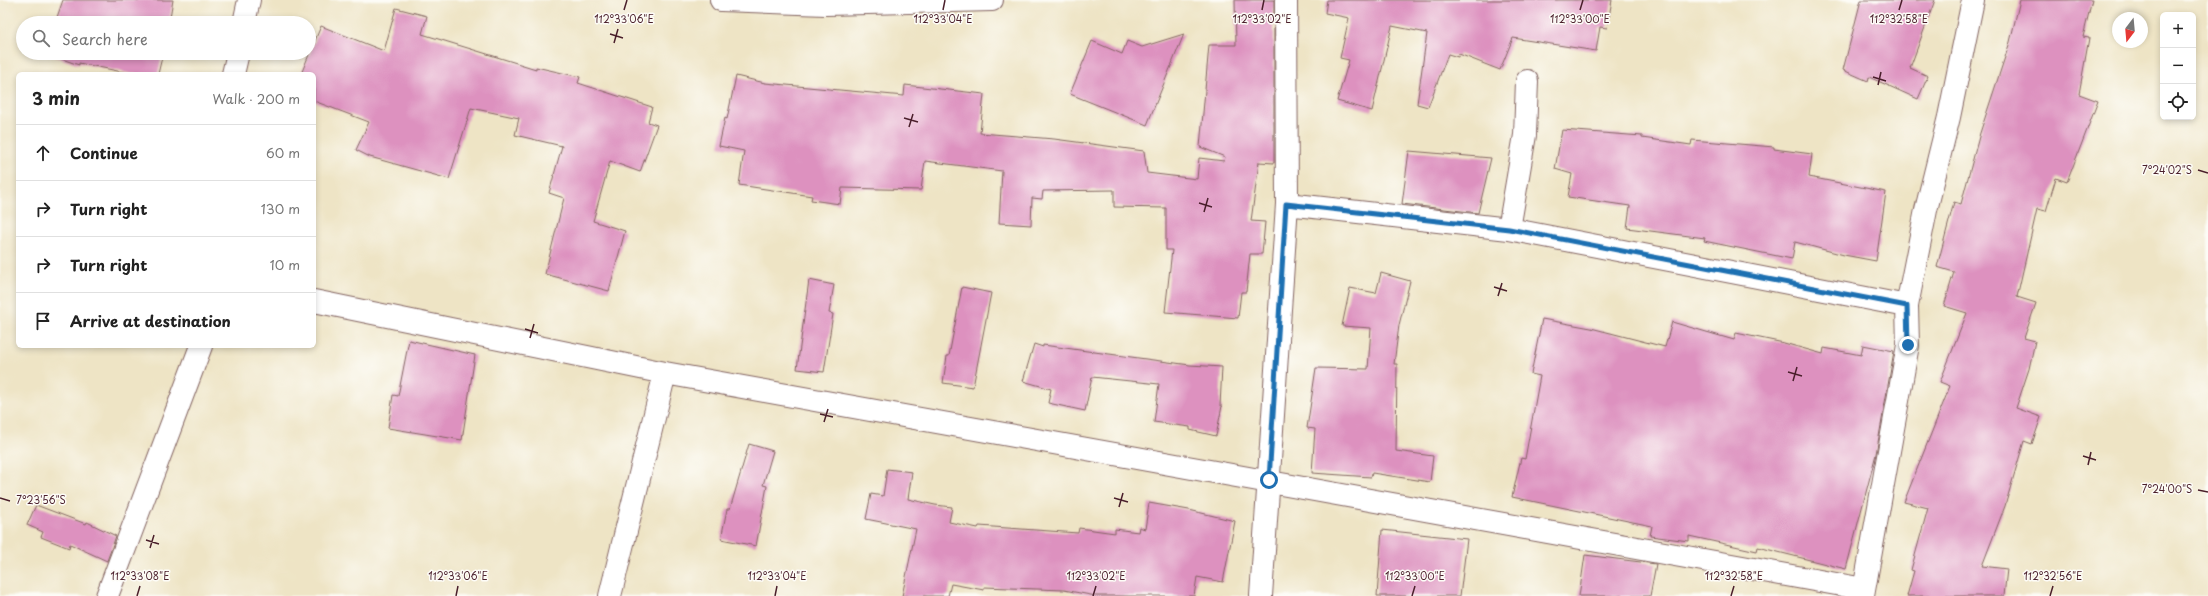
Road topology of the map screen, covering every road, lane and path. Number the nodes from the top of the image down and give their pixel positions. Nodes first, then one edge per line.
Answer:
1 (249, 0) edge
2 (721, 0) edge
3 (992, 0) edge
4 (1286, 0) edge
5 (1973, 0) edge
6 (246, 16) edge
7 (236, 60) edge
8 (233, 72) edge
9 (1527, 81) dead end
10 (1286, 204) junction
11 (1509, 229) junction
12 (316, 301) edge
13 (1907, 306) junction
14 (200, 348) edge
15 (665, 373) junction
16 (1269, 480) junction
17 (1864, 592) edge
18 (107, 596) edge
19 (610, 596) edge
20 (1261, 596) edge

1 - 6 street
2 - 3 street
4 - 10 street
5 - 13 street
7 - 8 street
9 - 11 street
10 - 11 street
10 - 16 street
11 - 13 street
12 - 15 street
13 - 17 street
14 - 18 street
15 - 16 street
15 - 19 street
16 - 17 street
16 - 20 street

